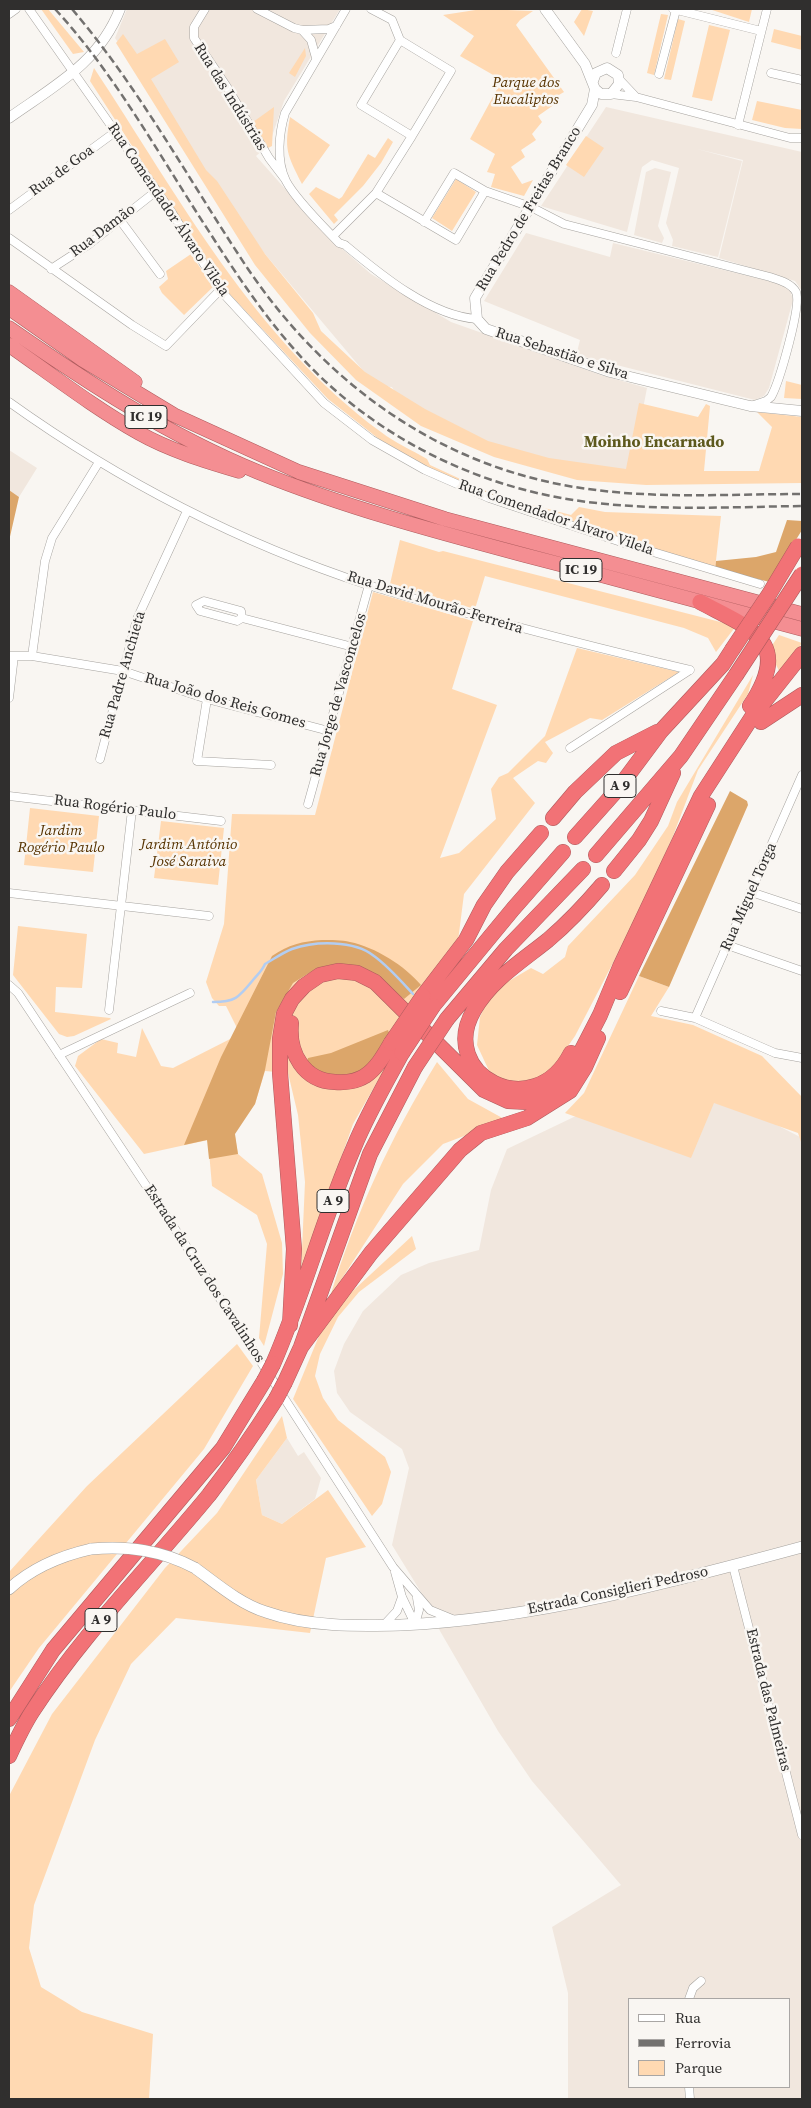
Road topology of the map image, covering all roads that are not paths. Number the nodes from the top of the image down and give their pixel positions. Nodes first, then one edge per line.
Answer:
1 (16, 9) edge
2 (29, 9) edge
3 (120, 9) edge
4 (205, 9) edge
5 (257, 9) edge
6 (346, 9) edge
7 (372, 9) edge
8 (627, 9) edge
9 (674, 9) edge
10 (767, 9) edge
11 (547, 11) edge
12 (9, 14) edge
13 (336, 26) junction
14 (302, 30) junction
15 (761, 31) junction
16 (400, 40) junction
17 (616, 53) dead end
18 (316, 58) junction
19 (585, 64) junction
20 (603, 69) junction
21 (74, 72) junction
22 (771, 73) dead end
23 (659, 74) dead end
24 (619, 79) junction
25 (802, 80) edge
26 (594, 85) junction
27 (608, 94) junction
28 (636, 97) junction
29 (594, 101) junction
30 (9, 118) edge
31 (738, 125) junction
32 (115, 132) junction
33 (412, 136) junction
34 (802, 138) edge
35 (286, 181) junction
36 (485, 191) junction
37 (155, 192) junction
38 (376, 193) junction
39 (531, 207) junction
40 (9, 210) edge
41 (120, 220) junction
42 (424, 222) junction
43 (333, 236) junction
44 (9, 238) edge
45 (51, 269) junction
46 (160, 274) dead end
47 (220, 290) junction
48 (9, 292) edge
49 (9, 308) edge
50 (478, 319) junction
51 (9, 328) edge
52 (9, 345) edge
53 (9, 402) edge
54 (750, 406) junction
55 (802, 411) edge
56 (174, 416) junction
57 (99, 462) junction
58 (294, 486) junction
59 (187, 511) junction
60 (802, 538) edge
61 (802, 574) edge
62 (760, 584) dead end
63 (368, 586) junction
64 (700, 602) junction
65 (802, 614) edge
66 (242, 618) junction
67 (802, 630) edge
68 (353, 647) junction
69 (802, 654) edge
70 (11, 656) edge
71 (32, 656) junction
72 (802, 665) edge
73 (123, 671) junction
74 (802, 695) edge
75 (9, 698) edge
76 (208, 700) junction
77 (761, 722) junction
78 (329, 731) junction
79 (661, 731) junction
80 (570, 748) dead end
81 (681, 756) junction
82 (100, 759) dead end
83 (271, 765) dead end
84 (802, 775) edge
85 (9, 796) edge
86 (308, 804) dead end
87 (132, 810) junction
88 (553, 818) dead end
89 (222, 821) dead end
90 (684, 830) junction
91 (540, 833) dead end
92 (575, 838) dead end
93 (563, 852) dead end
94 (596, 856) dead end
95 (583, 869) dead end
96 (614, 871) dead end
97 (602, 885) dead end
98 (751, 892) junction
99 (9, 894) edge
100 (119, 906) junction
101 (802, 909) edge
102 (209, 916) dead end
103 (727, 945) junction
104 (620, 967) junction
105 (802, 971) edge
106 (9, 986) edge
107 (190, 993) dead end
108 (428, 1001) junction
109 (109, 1010) dead end
110 (660, 1011) dead end
111 (695, 1018) junction
112 (397, 1048) junction
113 (60, 1055) junction
114 (802, 1058) edge
115 (544, 1109) junction
116 (290, 1325) junction
117 (301, 1347) junction
118 (802, 1548) edge
119 (733, 1566) junction
120 (393, 1567) junction
121 (9, 1589) edge
122 (416, 1596) junction
123 (402, 1597) junction
124 (462, 1621) junction
125 (415, 1624) junction
126 (384, 1625) junction
127 (9, 1719) edge
128 (9, 1756) edge
129 (802, 1835) edge
130 (700, 1981) dead end
131 (689, 1998) edge

1 - 12 street
2 - 21 street, Rua Comendador Álvaro Vilela
3 - 21 street
4 - 35 street, Rua das Indústrias
5 - 14 street
6 - 13 street, Rua Sebastião e Silva
7 - 16 street
8 - 17 street
9 - 15 street
9 - 23 street
10 - 15 street
11 - 19 street
13 - 14 street
13 - 18 street, Rua Sebastião e Silva
14 - 18 street
15 - 31 street
16 - 33 street
16 - 33 street
18 - 35 street, Rua Sebastião e Silva
19 - 20 street
19 - 26 street
20 - 24 street
20 - 26 street
21 - 30 street
21 - 32 street, Rua Comendador Álvaro Vilela
22 - 25 street
24 - 27 street
24 - 28 street
26 - 27 street
26 - 29 street, Rua Pedro de Freitas Branco
27 - 28 street
27 - 29 street
28 - 31 street
29 - 39 street, Rua Pedro de Freitas Branco
31 - 34 street
32 - 37 street, Rua Comendador Álvaro Vilela
32 - 40 street, Rua de Goa
33 - 38 street
35 - 43 street, Rua Sebastião e Silva
36 - 39 street
36 - 42 street
36 - 42 street
37 - 41 street, Rua Damão
37 - 47 street, Rua Comendador Álvaro Vilela
38 - 42 street
38 - 43 street
39 - 50 street, Rua Pedro de Freitas Branco
39 - 54 street
41 - 45 street, Rua Damão
41 - 46 street
43 - 50 street, Rua Sebastião e Silva
44 - 45 street
45 - 47 street
47 - 62 street, Rua Comendador Álvaro Vilela
48 - 56 highway
49 - 56 highway, IC 19
50 - 54 street, Rua Sebastião e Silva
51 - 58 highway, IC 19
52 - 58 highway
53 - 57 street, Rua David Mourão-Ferreira
54 - 55 street, Rua Sebastião e Silva
56 - 65 highway, IC 19
57 - 59 street, Rua David Mourão-Ferreira
57 - 71 street
58 - 64 highway, IC 19
59 - 63 street, Rua David Mourão-Ferreira
59 - 73 street, Rua Padre Anchieta
60 - 79 highway, A 9, bridge
61 - 81 highway, A 9, bridge
63 - 68 street, Rua Jorge de Vasconcelos
63 - 80 street, Rua David Mourão-Ferreira
64 - 67 highway, IC 19
64 - 90 highway
66 - 66 street
66 - 68 street
68 - 78 street, Rua Jorge de Vasconcelos
69 - 90 highway
70 - 71 street, Rua João dos Reis Gomes
70 - 75 street
71 - 73 street, Rua João dos Reis Gomes
72 - 77 highway
73 - 76 street, Rua João dos Reis Gomes
73 - 82 street, Rua Padre Anchieta
74 - 77 highway
76 - 78 street, Rua João dos Reis Gomes
76 - 83 street
77 - 115 highway
78 - 86 street, Rua Jorge de Vasconcelos
79 - 88 highway
79 - 92 highway, A 9
81 - 94 highway, A 9
81 - 96 highway
84 - 98 street, Rua Miguel Torga
85 - 87 street, Rua Rogério Paulo
87 - 89 street, Rua Rogério Paulo
87 - 100 street
90 - 104 highway
91 - 108 highway
93 - 108 highway, A 9
95 - 117 highway, A 9, bridge
97 - 104 highway
98 - 101 street
98 - 103 street, Rua Miguel Torga
99 - 100 street
100 - 102 street
100 - 109 street
103 - 105 street
103 - 111 street, Rua Miguel Torga
104 - 116 highway
106 - 113 street, Estrada da Cruz dos Cavalinhos
107 - 113 street
108 - 112 highway, A 9, bridge
110 - 111 street
111 - 114 street
112 - 115 highway
112 - 116 highway, A 9
113 - 120 street, Estrada da Cruz dos Cavalinhos
115 - 117 highway
116 - 127 highway, A 9, bridge
117 - 128 highway, A 9, bridge
118 - 119 main road, Estrada Consiglieri Pedroso
119 - 124 main road, Estrada Consiglieri Pedroso
119 - 129 street, Estrada das Palmeiras
120 - 122 street, Estrada da Cruz dos Cavalinhos
120 - 123 street, Estrada da Cruz dos Cavalinhos
121 - 126 main road, Estrada Consiglieri Pedroso, bridge
122 - 124 street, Estrada da Cruz dos Cavalinhos
122 - 125 street
123 - 125 street, Estrada da Cruz dos Cavalinhos
123 - 126 street
124 - 125 main road, Estrada Consiglieri Pedroso
125 - 126 main road, Estrada Consiglieri Pedroso
130 - 131 street

